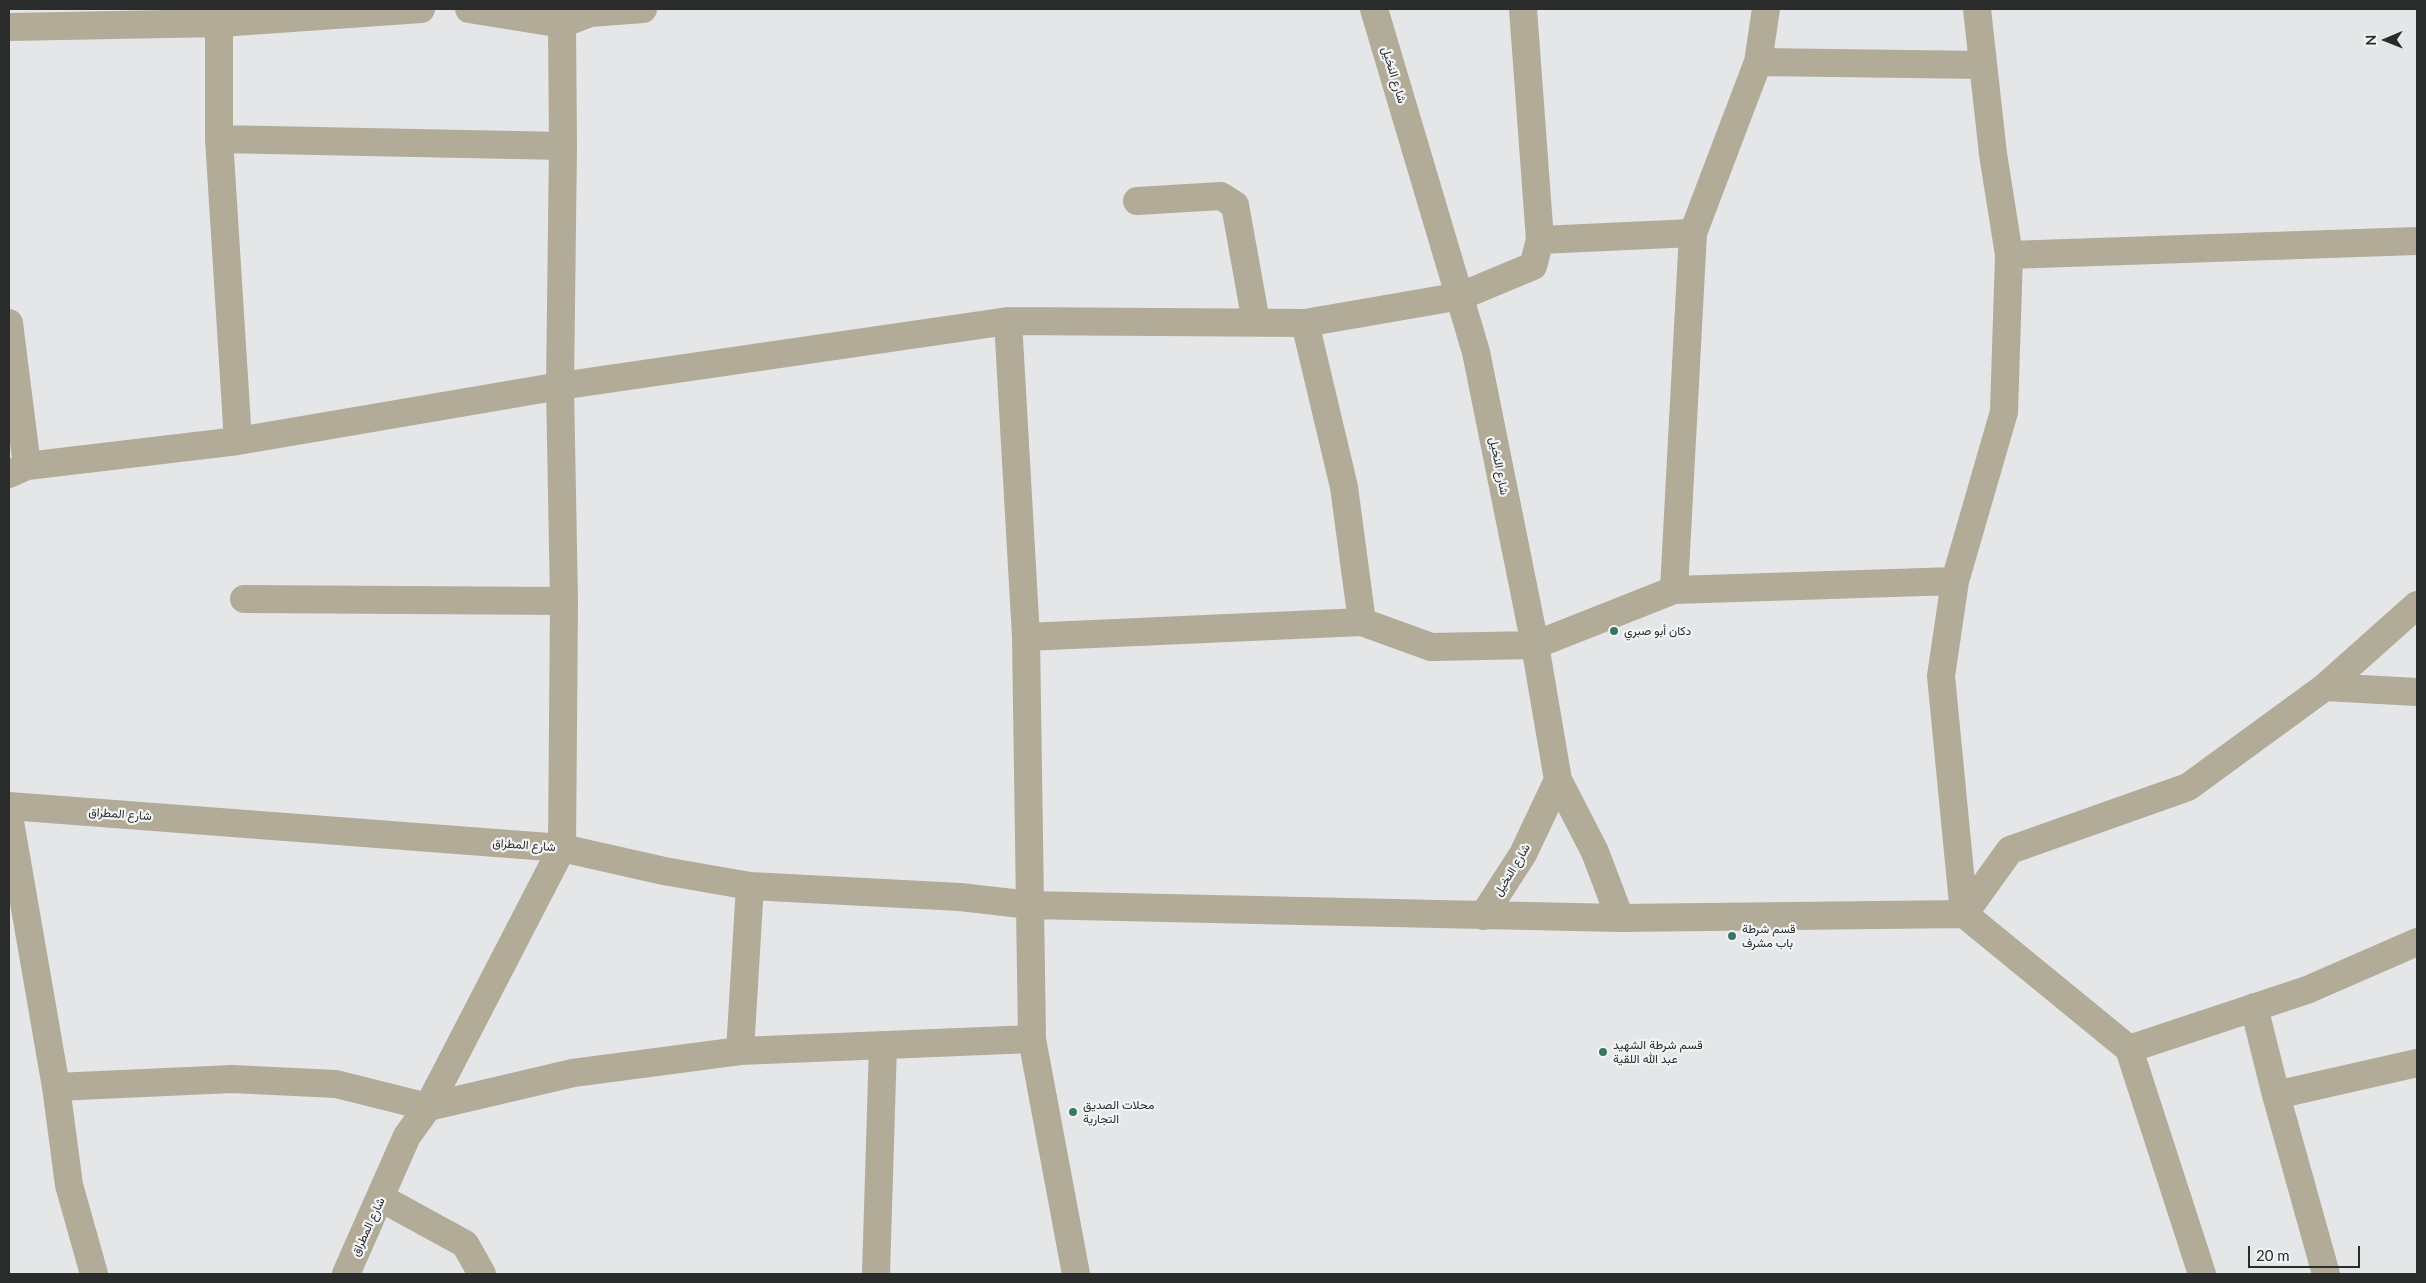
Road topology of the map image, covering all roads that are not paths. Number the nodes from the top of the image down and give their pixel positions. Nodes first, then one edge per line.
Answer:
1 (422, 9) edge
2 (469, 9) edge
3 (643, 9) edge
4 (1374, 9) edge
5 (1523, 9) edge
6 (1766, 9) edge
7 (1978, 9) edge
8 (220, 16) edge
9 (562, 24) junction
10 (9, 27) edge
11 (1758, 62) junction
12 (1983, 65) junction
13 (219, 139) junction
14 (563, 146) junction
15 (1137, 201) dead end
16 (1693, 233) junction
17 (1540, 240) junction
18 (2417, 241) edge
19 (2009, 255) junction
20 (1461, 296) junction
21 (1008, 320) junction
22 (1256, 322) junction
23 (9, 323) edge
24 (1305, 323) junction
25 (560, 386) junction
26 (238, 441) junction
27 (18, 470) edge
28 (1955, 581) junction
29 (1674, 590) junction
30 (244, 599) dead end
31 (564, 602) junction
32 (2417, 605) edge
33 (1362, 622) junction
34 (1026, 637) junction
35 (1535, 645) junction
36 (2325, 687) junction
37 (2417, 692) edge
38 (1558, 780) junction
39 (9, 806) edge
40 (9, 816) edge
41 (562, 848) junction
42 (750, 886) junction
43 (1030, 904) junction
44 (17, 908) edge
45 (1964, 914) junction
46 (1483, 916) junction
47 (1620, 918) junction
48 (2417, 942) edge
49 (2254, 1007) junction
50 (1032, 1039) junction
51 (883, 1044) junction
52 (2129, 1049) junction
53 (740, 1051) junction
54 (2417, 1063) edge
55 (56, 1087) junction
56 (2276, 1095) junction
57 (428, 1107) junction
58 (381, 1198) junction
59 (94, 1274) edge
60 (346, 1274) edge
61 (482, 1274) edge
62 (876, 1274) edge
63 (1076, 1274) edge
64 (2202, 1274) edge
65 (2326, 1274) edge

1 - 8 street
2 - 9 street
3 - 9 street
4 - 20 street, شارع النخيل
5 - 17 street
6 - 11 street
7 - 12 street
8 - 10 street
8 - 13 street
9 - 14 street
11 - 12 street
11 - 16 street
12 - 19 street
13 - 14 street
13 - 26 street
14 - 25 street
15 - 22 street
16 - 17 street
16 - 29 street
17 - 20 street
18 - 19 street
19 - 28 street
20 - 24 street
20 - 35 street, شارع النخيل
21 - 22 street
21 - 25 street
21 - 34 street
22 - 24 street
23 - 27 street
24 - 33 street
25 - 26 street
25 - 31 street
26 - 27 street
28 - 29 street
28 - 45 street
29 - 35 street
30 - 31 street
31 - 41 street
32 - 36 street
33 - 34 street
33 - 35 street
34 - 43 street
35 - 38 street, شارع النخيل
36 - 37 street
36 - 45 street
38 - 46 street, شارع النخيل
38 - 47 street
39 - 41 street, شارع المطراق
40 - 44 street
41 - 42 street
41 - 57 street, شارع المطراق
42 - 43 street
42 - 53 street
43 - 46 street
43 - 50 street
44 - 55 street
45 - 47 street
45 - 52 street
46 - 47 street
48 - 49 street
49 - 52 street
49 - 56 street
50 - 51 street
50 - 63 street
51 - 53 street
51 - 62 street
52 - 64 street
53 - 57 street
54 - 56 street
55 - 57 street
55 - 59 street
56 - 65 street
57 - 58 street, شارع المطراق
58 - 60 street, شارع المطراق
58 - 61 street

